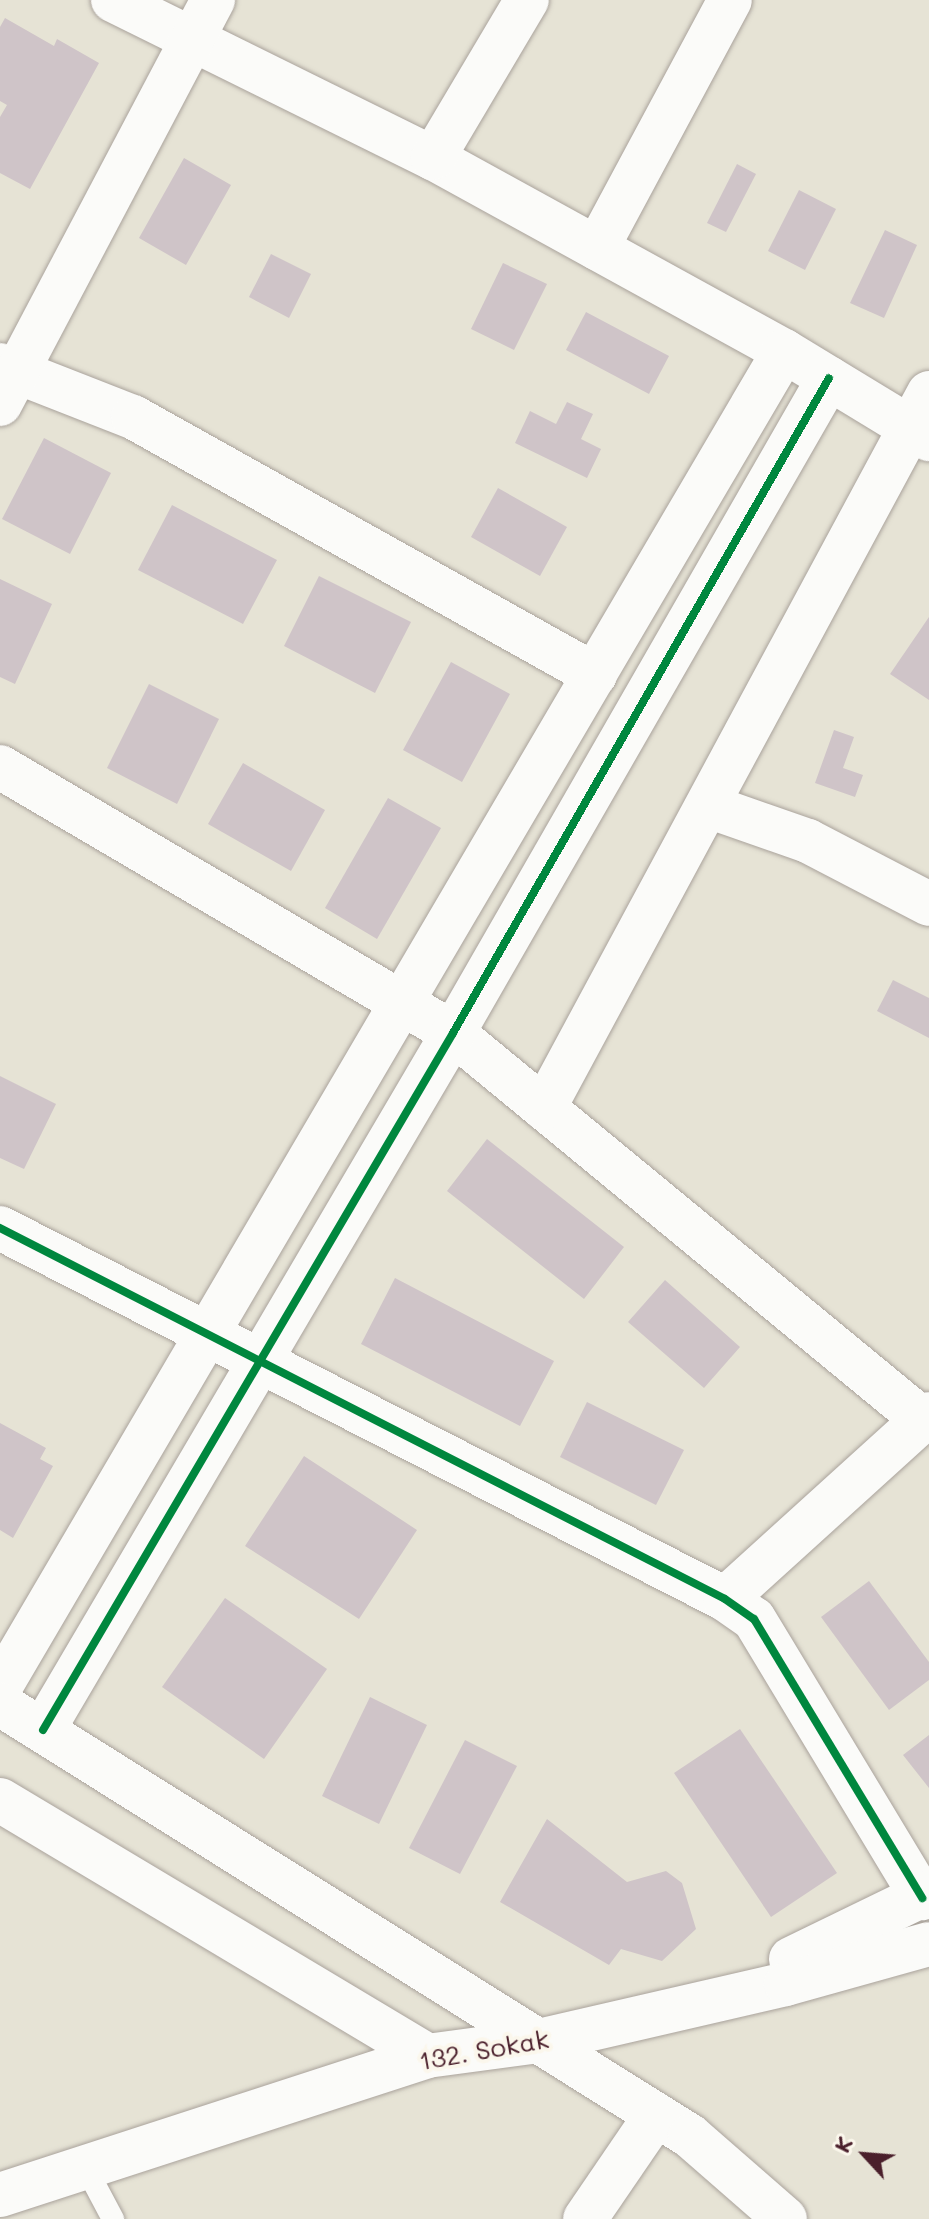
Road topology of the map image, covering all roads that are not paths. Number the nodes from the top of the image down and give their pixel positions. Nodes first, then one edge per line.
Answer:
1 (113, 0) edge
2 (213, 0) edge
3 (527, 0) edge
4 (730, 0) edge
5 (193, 37) junction
6 (433, 158) junction
7 (597, 248) junction
8 (784, 351) junction
9 (829, 378) junction
10 (5, 380) edge
11 (923, 420) edge
12 (595, 675) junction
13 (0, 767) edge
14 (708, 806) junction
15 (929, 904) edge
16 (403, 1003) junction
17 (453, 1033) junction
18 (544, 1108) junction
19 (0, 1228) edge
20 (206, 1338) junction
21 (258, 1365) junction
22 (926, 1417) edge
23 (725, 1599) junction
24 (0, 1687) edge
25 (0, 1704) edge
26 (43, 1730) junction
27 (0, 1800) edge
28 (925, 1895) edge
29 (929, 1944) edge
30 (637, 2018) junction
31 (539, 2041) junction
32 (427, 2056) junction
33 (656, 2115) junction
34 (86, 2168) junction
35 (0, 2195) edge
36 (113, 2219) edge
37 (585, 2219) edge
38 (785, 2219) edge

1 - 5 street
2 - 5 street
3 - 6 street
4 - 7 street
5 - 6 street
5 - 10 street
6 - 7 street
7 - 8 street
8 - 9 street
8 - 12 street
9 - 11 street
9 - 17 street
10 - 12 street
11 - 14 street
12 - 16 street
13 - 16 street
14 - 15 street
14 - 18 street
16 - 17 street
16 - 20 street
17 - 18 street
17 - 21 street
18 - 22 street
19 - 20 street
20 - 21 street
20 - 24 street
21 - 23 street
21 - 26 street
22 - 23 street
23 - 28 street
25 - 26 street
26 - 31 street
27 - 32 street
28 - 30 street
29 - 30 street, 132. Sokak
30 - 31 street, 132. Sokak
31 - 32 street, 132. Sokak
31 - 33 street
32 - 34 street, 132. Sokak
33 - 37 street
33 - 38 street
34 - 35 street, 132. Sokak
34 - 36 lane

